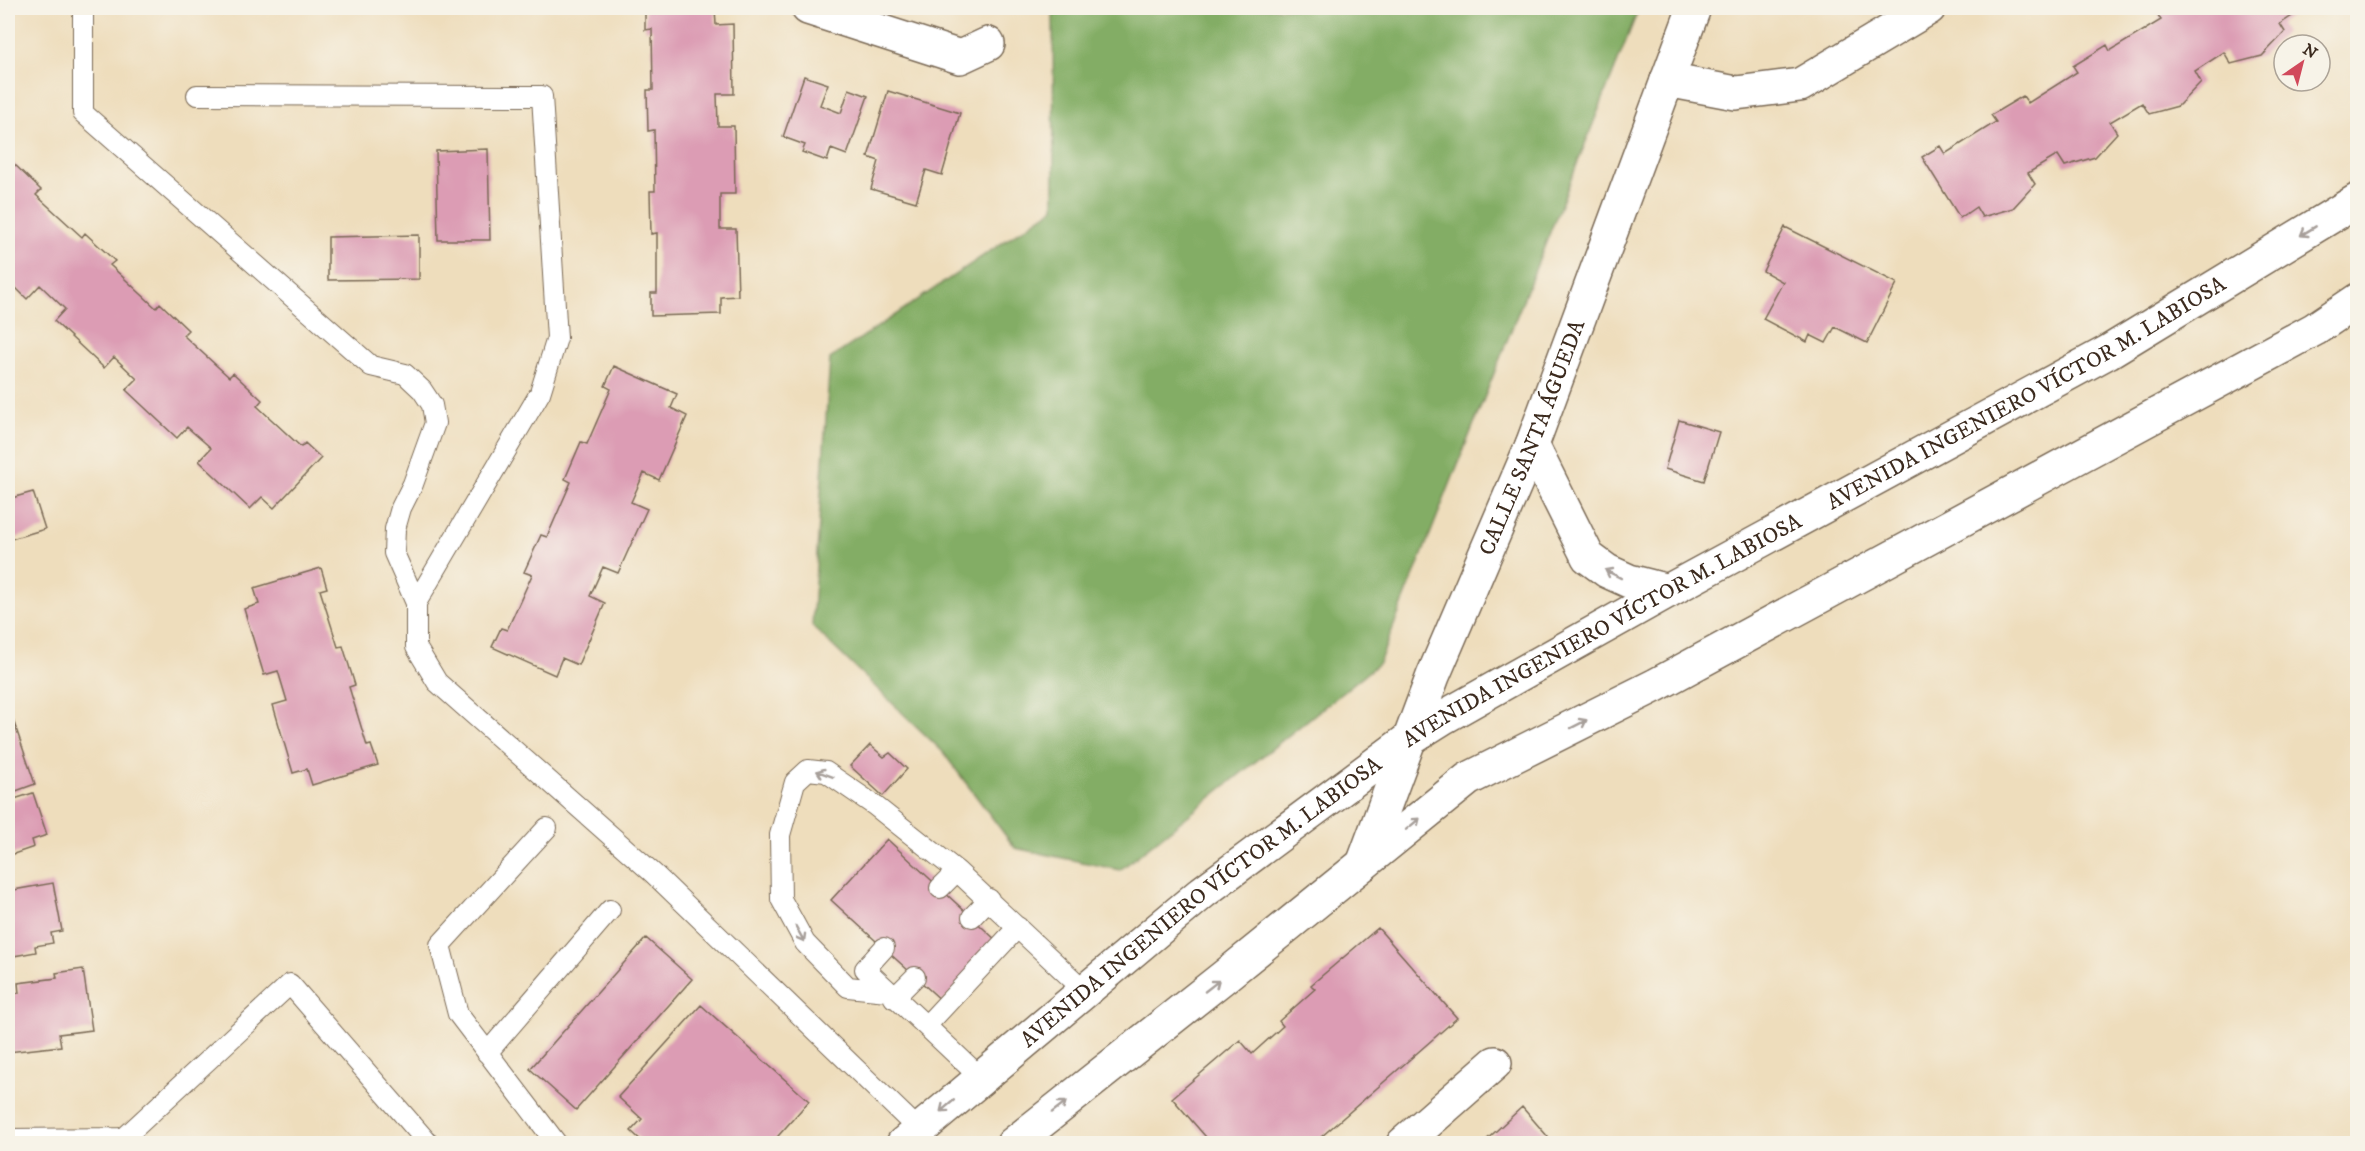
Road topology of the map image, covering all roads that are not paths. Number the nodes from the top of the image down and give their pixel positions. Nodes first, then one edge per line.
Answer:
1 (83, 8) edge
2 (808, 8) edge
3 (1694, 8) edge
4 (1929, 8) edge
5 (988, 44) dead end
6 (1667, 80) junction
7 (197, 95) dead end
8 (2358, 200) edge
9 (2358, 300) edge
10 (1532, 446) junction
11 (1668, 591) junction
12 (416, 603) junction
13 (1408, 739) junction
14 (547, 828) dead end
15 (1364, 864) junction
16 (957, 871) junction
17 (940, 888) dead end
18 (989, 899) junction
19 (610, 910) dead end
20 (972, 917) dead end
21 (1018, 927) junction
22 (884, 948) dead end
23 (915, 977) dead end
24 (1085, 991) junction
25 (891, 994) junction
26 (926, 1026) junction
27 (487, 1053) junction
28 (1495, 1063) dead end
29 (981, 1078) junction
30 (911, 1137) edge
31 (8, 1140) edge
32 (126, 1141) edge
33 (429, 1143) edge
34 (556, 1143) edge
35 (1013, 1143) edge
36 (1402, 1143) edge

1 - 12 lane
2 - 5 main road
3 - 6 main road, CALLE SANTA ÁGUEDA
4 - 6 main road
6 - 10 main road, CALLE SANTA ÁGUEDA
7 - 12 lane
8 -> 11 main road, AVENIDA INGENIERO VÍCTOR M. LABIOSA
15 -> 9 main road
11 -> 10 main road
10 - 13 main road, CALLE SANTA ÁGUEDA
11 - 13 main road, AVENIDA INGENIERO VÍCTOR M. LABIOSA
12 - 30 lane
13 - 15 main road, CALLE SANTA ÁGUEDA
13 - 24 main road, AVENIDA INGENIERO VÍCTOR M. LABIOSA
14 - 27 lane
35 -> 15 main road
16 - 17 lane
16 - 18 lane
16 -> 25 lane
18 - 20 lane
18 - 21 lane
19 - 27 lane
21 - 24 lane
21 - 26 lane
22 - 25 lane
23 - 25 lane
24 - 29 main road, AVENIDA INGENIERO VÍCTOR M. LABIOSA
25 - 26 lane
26 - 29 lane
27 - 34 lane
28 - 36 main road
29 -> 30 main road, AVENIDA INGENIERO VÍCTOR M. LABIOSA
31 - 32 lane
32 - 33 lane

